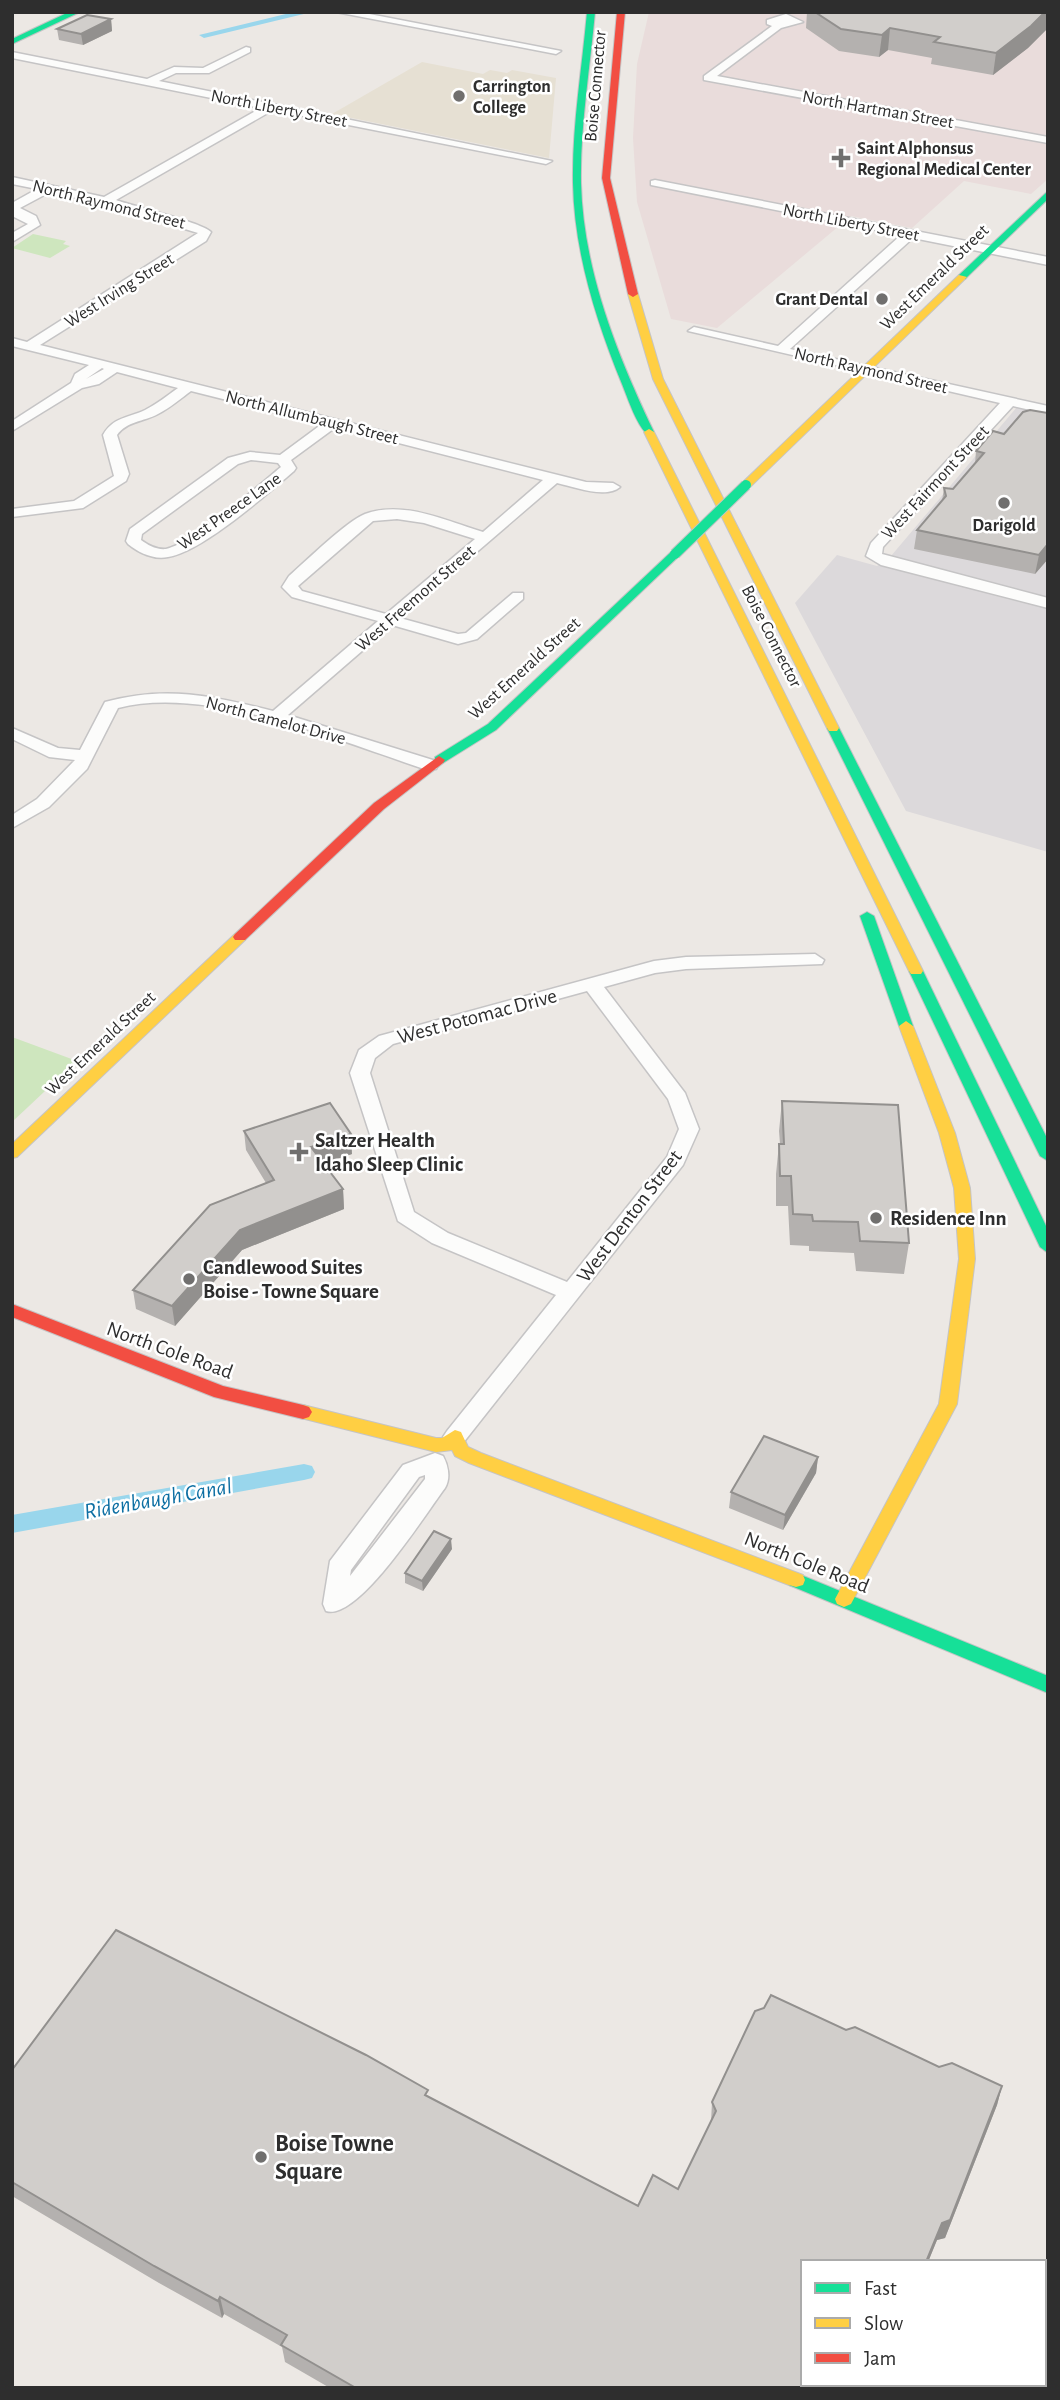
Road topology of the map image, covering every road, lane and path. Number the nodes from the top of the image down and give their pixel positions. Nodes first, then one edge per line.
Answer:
1 (76, 12) edge
2 (341, 12) edge
3 (590, 12) edge
4 (794, 15) edge
5 (622, 16) edge
6 (12, 42) edge
7 (246, 50) dead end
8 (556, 51) dead end
9 (12, 55) edge
10 (149, 82) junction
11 (272, 106) junction
12 (1048, 140) edge
13 (546, 161) dead end
14 (12, 180) edge
15 (655, 183) dead end
16 (48, 188) junction
17 (1048, 194) edge
18 (106, 201) junction
19 (13, 209) edge
20 (205, 232) joint
21 (911, 233) junction
22 (12, 239) edge
23 (991, 249) junction
24 (1048, 261) edge
25 (694, 331) dead end
26 (12, 342) edge
27 (30, 346) junction
28 (781, 350) junction
29 (101, 363) junction
30 (116, 367) junction
31 (866, 369) junction
32 (77, 385) junction
33 (190, 386) junction
34 (1010, 401) junction
35 (1048, 410) edge
36 (334, 422) junction
37 (12, 427) edge
38 (283, 459) junction
39 (554, 478) junction
40 (613, 487) dead end
41 (12, 513) edge
42 (485, 537) junction
43 (517, 596) dead end
44 (1048, 603) edge
45 (390, 620) junction
46 (276, 717) junction
47 (12, 733) edge
48 (86, 756) junction
49 (430, 765) junction
50 (827, 787) junction
51 (12, 823) edge
52 (816, 960) dead end
53 (592, 984) junction
54 (12, 1153) edge
55 (1048, 1156) edge
56 (1048, 1247) edge
57 (572, 1293) junction
58 (12, 1310) edge
59 (317, 1418) junction
60 (455, 1437) junction
61 (447, 1466) junction
62 (550, 1484) junction
63 (844, 1599) junction
64 (1048, 1685) edge

1 - 6 main road
2 - 8 street
3 - 50 main road, Boise Connector
4 - 12 street, North Hartman Street
5 - 55 main road, Boise Connector
7 - 10 street
9 - 10 street, North Liberty Street
10 - 11 street, North Liberty Street
11 - 13 street, North Liberty Street
11 - 18 street
14 - 16 street, North Raymond Street
15 - 21 street, North Liberty Street
16 - 18 street, North Raymond Street
16 - 19 street
17 - 23 main road, West Emerald Street
18 - 20 street, North Raymond Street
19 - 22 street
20 - 27 street, West Irving Street
21 - 23 street, North Liberty Street
21 - 28 street
23 - 24 street, North Liberty Street
23 - 31 main road, West Emerald Street
25 - 28 street, North Raymond Street
26 - 27 street, North Allumbaugh Street
27 - 29 street, North Allumbaugh Street
28 - 31 street, North Raymond Street
29 - 30 street, North Allumbaugh Street
29 - 32 street
30 - 32 street
30 - 33 street, North Allumbaugh Street
31 - 34 street, North Raymond Street
31 - 49 main road, West Emerald Street, bridge
32 - 37 street
33 - 36 street, North Allumbaugh Street
33 - 41 street
34 - 35 street, North Raymond Street
34 - 44 street, West Fairmont Street
36 - 38 street, West Preece Lane
36 - 39 street, North Allumbaugh Street
38 - 38 street, West Preece Lane
39 - 40 street, North Allumbaugh Street
39 - 42 street, West Freemont Street
42 - 45 street, West Freemont Street
42 - 45 street
43 - 45 street
45 - 46 street, West Freemont Street
46 - 48 street, North Camelot Drive
46 - 49 street, North Camelot Drive
47 - 48 street
48 - 51 street
49 - 54 main road, West Emerald Street
50 - 56 main road, Boise Connector
50 - 63 main road
52 - 53 street, West Potomac Drive
53 - 57 street, West Denton Street
53 - 57 street, West Potomac Drive
57 - 60 street, West Denton Street
58 - 59 main road, North Cole Road
59 - 60 main road, North Cole Road
59 - 61 main road, North Cole Road
60 - 62 main road, North Cole Road
61 - 61 street
61 - 62 main road, North Cole Road
62 - 63 main road, North Cole Road
63 - 64 main road, North Cole Road

